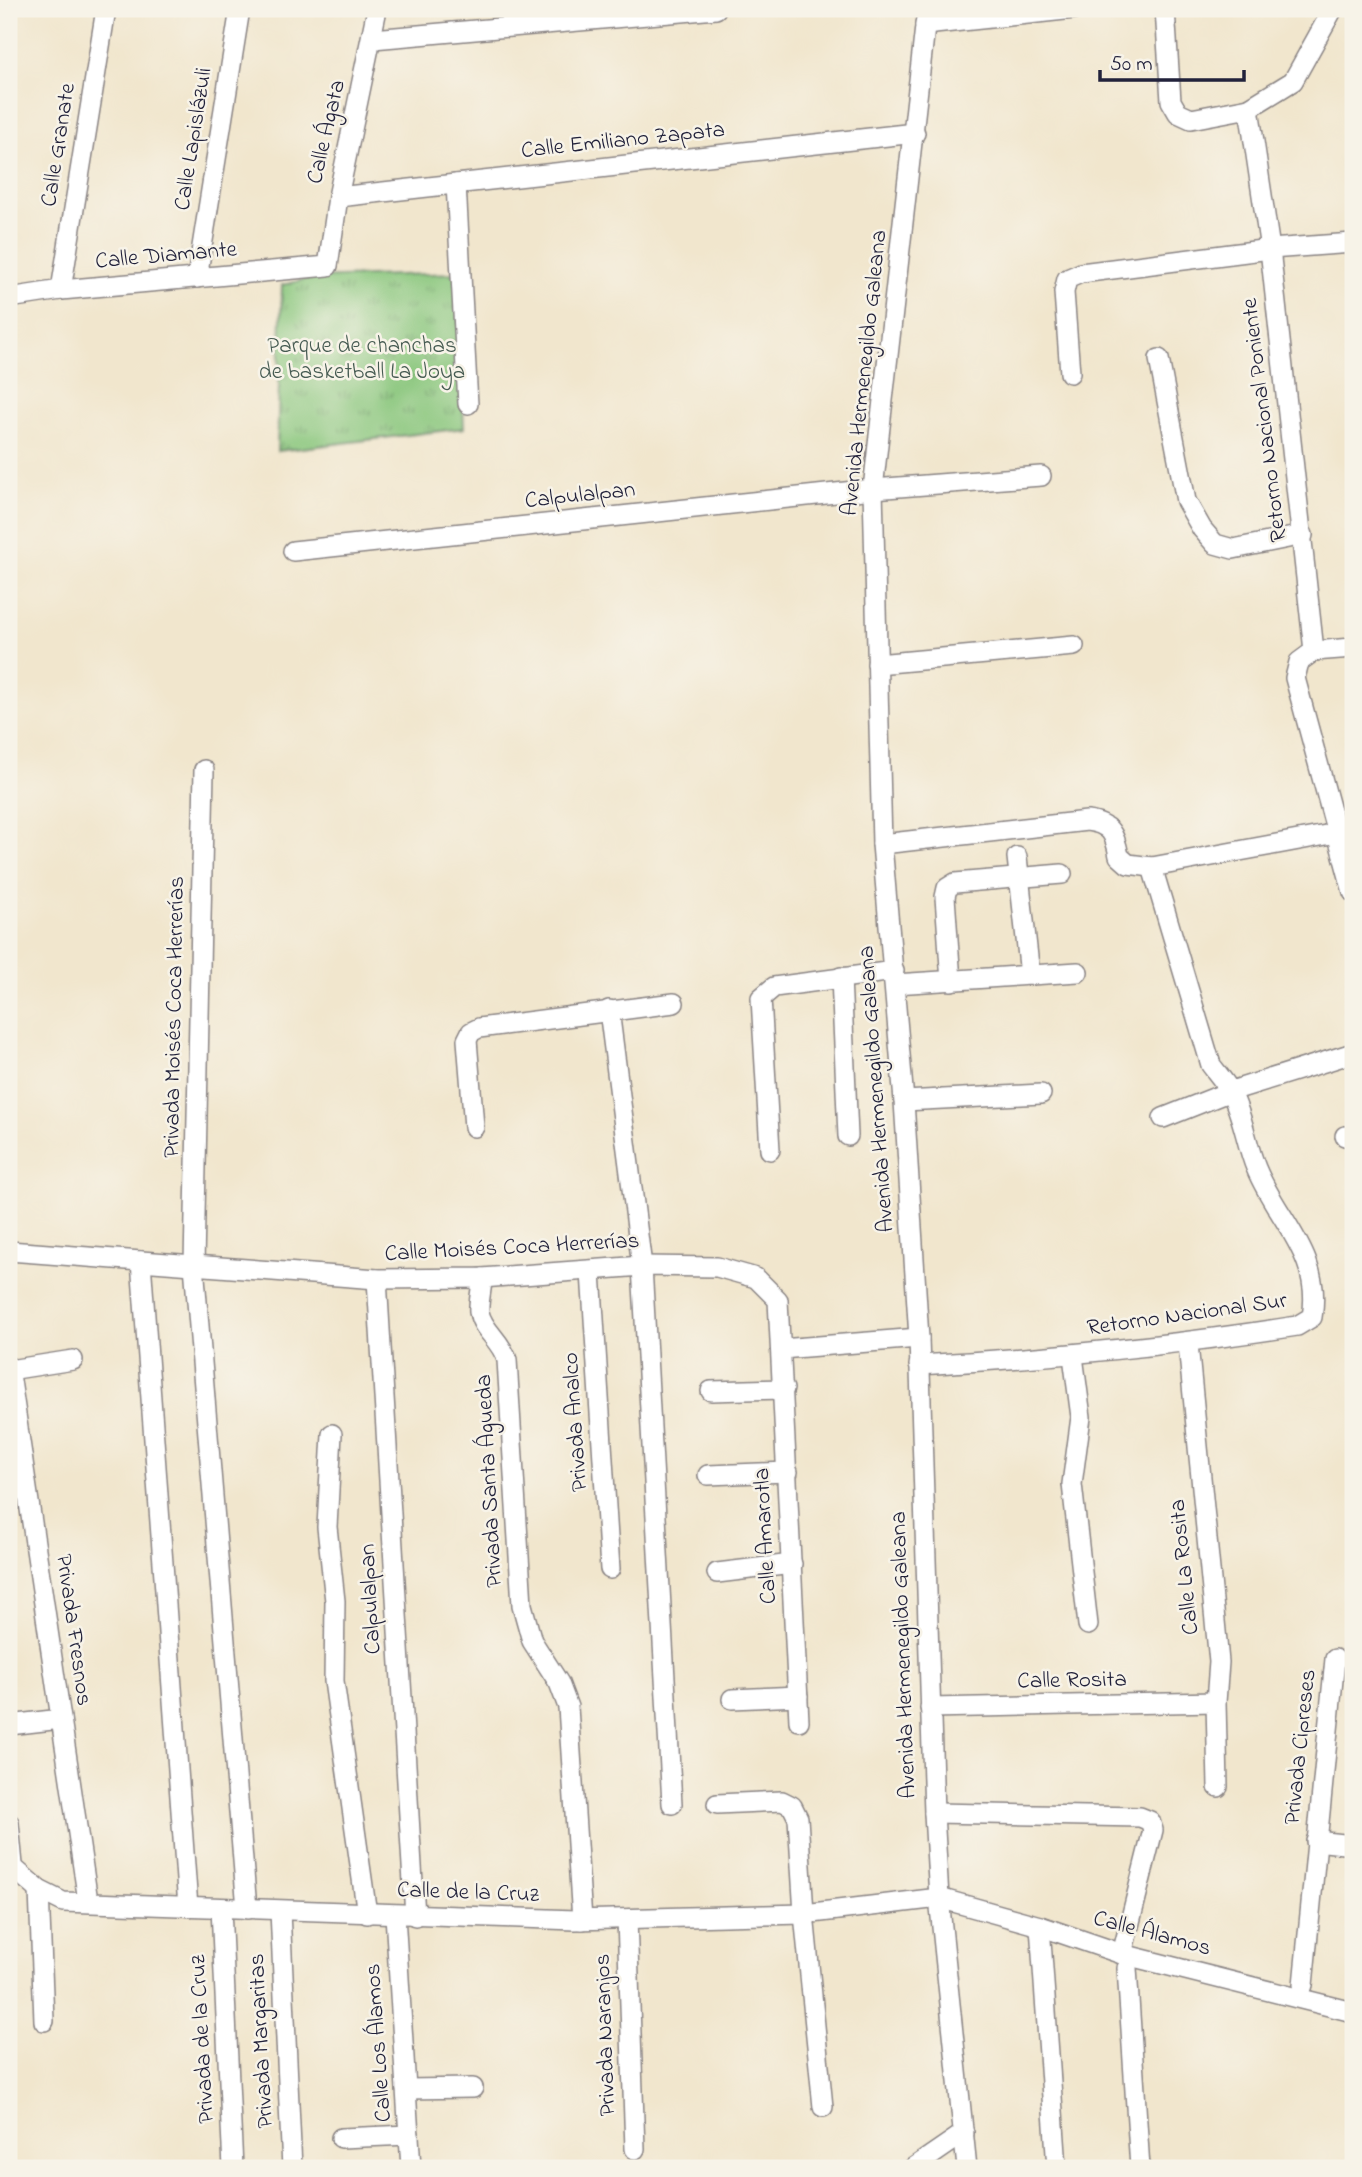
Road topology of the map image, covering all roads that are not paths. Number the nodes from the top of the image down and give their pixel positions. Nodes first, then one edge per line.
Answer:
1 (106, 9) edge
2 (240, 9) edge
3 (377, 9) edge
4 (716, 9) edge
5 (1074, 9) edge
6 (1165, 9) edge
7 (1333, 9) edge
8 (926, 17) edge
9 (373, 39) junction
10 (1249, 108) junction
11 (915, 133) junction
12 (456, 184) junction
13 (338, 197) junction
14 (1353, 243) edge
15 (1270, 250) junction
16 (328, 266) joint
17 (197, 278) junction
18 (61, 290) junction
19 (9, 298) edge
20 (1159, 359) dead end
21 (1070, 373) dead end
22 (468, 404) dead end
23 (1041, 476) dead end
24 (873, 489) junction
25 (1303, 535) junction
26 (293, 551) dead end
27 (1074, 646) dead end
28 (1353, 648) edge
29 (1314, 651) junction
30 (877, 664) junction
31 (204, 771) dead end
32 (1338, 833) junction
33 (882, 844) junction
34 (1018, 867) junction
35 (1152, 867) junction
36 (1062, 874) dead end
37 (1353, 892) edge
38 (1078, 972) dead end
39 (1030, 975) junction
40 (841, 977) junction
41 (895, 977) junction
42 (951, 981) junction
43 (674, 1003) dead end
44 (609, 1010) junction
45 (1353, 1053) edge
46 (1231, 1091) junction
47 (1041, 1094) dead end
48 (904, 1101) junction
49 (1163, 1118) dead end
50 (474, 1127) dead end
51 (848, 1136) dead end
52 (770, 1150) dead end
53 (9, 1251) edge
54 (141, 1261) junction
55 (194, 1265) junction
56 (642, 1266) junction
57 (591, 1272) junction
58 (482, 1278) junction
59 (377, 1279) junction
60 (919, 1338) junction
61 (1188, 1344) junction
62 (781, 1349) junction
63 (1073, 1356) junction
64 (73, 1360) dead end
65 (919, 1365) junction
66 (9, 1369) edge
67 (784, 1389) junction
68 (711, 1391) dead end
69 (332, 1434) dead end
70 (788, 1472) junction
71 (708, 1475) dead end
72 (792, 1564) junction
73 (610, 1569) dead end
74 (717, 1573) dead end
75 (1088, 1625) dead end
76 (1335, 1658) dead end
77 (798, 1696) junction
78 (732, 1699) dead end
79 (1216, 1702) junction
80 (930, 1708) junction
81 (61, 1719) junction
82 (799, 1721) dead end
83 (9, 1725) edge
84 (1218, 1787) dead end
85 (672, 1804) dead end
86 (717, 1804) dead end
87 (934, 1813) junction
88 (9, 1823) edge
89 (1316, 1841) junction
90 (1353, 1845) edge
91 (11, 1864) edge
92 (39, 1890) junction
93 (939, 1898) junction
94 (88, 1901) junction
95 (188, 1907) junction
96 (221, 1908) junction
97 (247, 1909) junction
98 (280, 1911) junction
99 (367, 1914) junction
100 (804, 1914) junction
101 (405, 1916) junction
102 (627, 1919) junction
103 (582, 1920) junction
104 (1040, 1926) junction
105 (1125, 1961) junction
106 (1303, 1985) dead end
107 (1353, 2012) edge
108 (44, 2021) dead end
109 (473, 2088) dead end
110 (406, 2089) junction
111 (823, 2107) dead end
112 (964, 2133) junction
113 (409, 2135) junction
114 (341, 2138) dead end
115 (635, 2149) dead end
116 (233, 2168) edge
117 (292, 2168) edge
118 (411, 2168) edge
119 (914, 2168) edge
120 (967, 2168) edge
121 (1057, 2168) edge
122 (1140, 2168) edge

1 - 18 street, Calle Granate
2 - 17 street, Calle Lapislázuli
3 - 9 street, Calle Ágata
4 - 9 street
5 - 8 street
6 - 10 street
7 - 10 street
8 - 11 street, Avenida Hermenegildo Galeana
9 - 13 street, Calle Ágata
10 - 15 street, Retorno Nacional Poniente
11 - 12 street, Calle Emiliano Zapata
11 - 24 street, Avenida Hermenegildo Galeana
12 - 13 street, Calle Emiliano Zapata
12 - 22 street
13 - 16 street, Calle Ágata
14 - 15 street
15 - 21 street
15 - 25 street, Retorno Nacional Poniente
16 - 17 street, Calle Diamante
17 - 18 street, Calle Diamante
18 - 19 street, Calle Diamante
20 - 25 street
23 - 24 street, Calpulalpan
24 - 26 street, Calpulalpan
24 - 30 street, Avenida Hermenegildo Galeana
25 - 29 street, Retorno Nacional Poniente
27 - 30 street
28 - 29 street
29 - 32 street
30 - 33 street, Avenida Hermenegildo Galeana
31 - 55 street, Privada Moisés Coca Herrerías
32 - 35 street
32 - 37 street
33 - 35 street
33 - 41 street, Avenida Hermenegildo Galeana
34 - 36 street
34 - 39 street
34 - 42 street
35 - 46 street, Retorno Nacional Sur
38 - 39 street
39 - 42 street
40 - 41 street
40 - 51 street
40 - 52 street
41 - 42 street
41 - 48 street, Avenida Hermenegildo Galeana
43 - 44 street
44 - 50 street
44 - 56 street
45 - 46 street
46 - 49 street
46 - 61 street, Retorno Nacional Sur
47 - 48 street
48 - 60 street, Avenida Hermenegildo Galeana
53 - 54 street, Calle Moisés Coca Herrerías
54 - 55 street, Calle Moisés Coca Herrerías
54 - 95 street
55 - 59 street, Calle Moisés Coca Herrerías
55 - 97 street, Privada Moisés Coca Herrerías
56 - 57 street, Calle Moisés Coca Herrerías
56 - 62 street, Calle Moisés Coca Herrerías
56 - 85 street
57 - 58 street, Calle Moisés Coca Herrerías
57 - 73 street, Privada Analco
58 - 59 street, Calle Moisés Coca Herrerías
58 - 103 street, Privada Santa Águeda
59 - 101 street, Calpulalpan
60 - 62 street
60 - 65 street, Avenida Hermenegildo Galeana
61 - 63 street, Retorno Nacional Sur
61 - 79 street, Calle La Rosita
62 - 67 street, Calle Amarotla
63 - 65 street, Retorno Nacional Sur
63 - 75 street
64 - 66 street
65 - 80 street, Avenida Hermenegildo Galeana
66 - 81 street, Privada Fresnos
67 - 68 street
67 - 70 street, Calle Amarotla
69 - 99 street
70 - 71 street
70 - 72 street, Calle Amarotla
72 - 74 street
72 - 77 street, Calle Amarotla
76 - 89 street, Privada Cipreses
77 - 78 street
77 - 82 street, Calle Amarotla
79 - 80 street, Calle Rosita
79 - 84 street, Calle La Rosita
80 - 87 street, Avenida Hermenegildo Galeana
81 - 83 street
81 - 94 street, Privada Fresnos
86 - 100 street
87 - 93 street, Avenida Hermenegildo Galeana
87 - 105 street
88 - 91 street
89 - 90 street
89 - 106 street, Privada Cipreses
91 - 92 street, Calle de la Cruz
92 - 94 street, Calle de la Cruz
92 - 108 street
93 - 100 street, Calle de la Cruz
93 - 104 street, Calle Álamos
93 - 112 street, Avenida Hermenegildo Galeana
94 - 95 street, Calle de la Cruz
95 - 96 street, Calle de la Cruz
96 - 97 street, Calle de la Cruz
96 - 116 street, Privada de la Cruz
97 - 98 street, Calle de la Cruz
98 - 99 street, Calle de la Cruz
98 - 117 street, Privada Margaritas
99 - 101 street, Calle de la Cruz
100 - 102 street, Calle de la Cruz
100 - 111 street
101 - 103 street, Calle de la Cruz
101 - 110 street, Calle Los Álamos
102 - 103 street, Calle de la Cruz
102 - 115 street, Privada Naranjos
104 - 105 street, Calle Álamos
104 - 121 street
105 - 107 street, Calle Álamos
105 - 122 street
109 - 110 street
110 - 113 street, Calle Los Álamos
112 - 119 street
112 - 120 street, Avenida Hermenegildo Galeana
113 - 114 street
113 - 118 street, Calle Los Álamos

